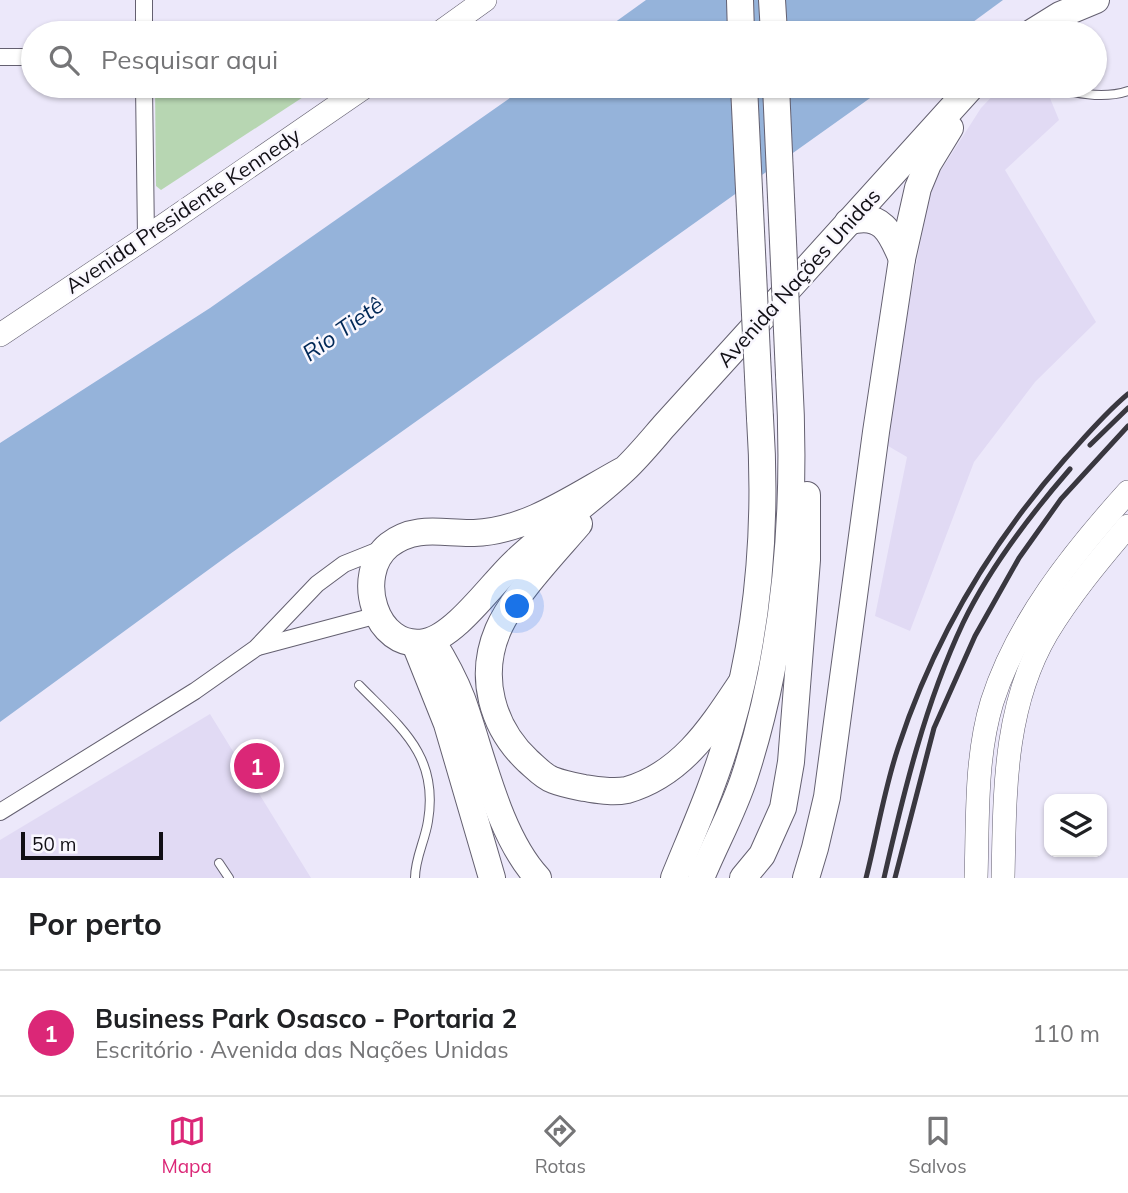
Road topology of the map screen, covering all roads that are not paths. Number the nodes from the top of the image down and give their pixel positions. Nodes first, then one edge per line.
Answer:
1 (144, 0) edge
2 (485, 0) edge
3 (740, 0) edge
4 (772, 0) edge
5 (1096, 0) edge
6 (144, 21) edge
7 (456, 21) edge
8 (741, 21) edge
9 (773, 21) edge
10 (1050, 21) edge
11 (0, 57) edge
12 (21, 57) edge
13 (1128, 91) edge
14 (1107, 95) edge
15 (144, 98) edge
16 (349, 98) edge
17 (745, 98) edge
18 (777, 98) edge
19 (961, 98) edge
20 (970, 98) edge
21 (848, 222) junction
22 (146, 238) junction
23 (902, 259) junction
24 (0, 335) edge
25 (792, 412) junction
26 (625, 469) junction
27 (1128, 492) edge
28 (1128, 526) edge
29 (473, 533) junction
30 (387, 547) junction
31 (508, 568) junction
32 (513, 605) junction
33 (378, 615) junction
34 (424, 642) junction
35 (256, 648) junction
36 (741, 684) junction
37 (359, 685) dead end
38 (0, 812) edge
39 (219, 863) dead end
40 (229, 878) edge
41 (415, 878) edge
42 (492, 878) edge
43 (538, 878) edge
44 (674, 878) edge
45 (701, 878) edge
46 (743, 878) edge
47 (806, 878) edge
48 (976, 878) edge
49 (1003, 878) edge

1 - 6 street
2 - 7 main road
3 - 8 main road
4 - 9 main road
5 - 10 main road
11 - 12 street
13 - 14 lane
15 - 22 street
16 - 22 main road, Avenida Presidente Kennedy
17 - 36 main road, bridge
18 - 25 main road, bridge
19 - 21 main road, Avenida Nações Unidas
20 - 23 main road
21 - 23 main road
21 - 26 main road, Avenida Nações Unidas
22 - 24 main road, Avenida Presidente Kennedy
23 - 47 main road
25 - 45 main road
25 - 46 main road
26 - 29 main road, Avenida Nações Unidas
26 - 31 main road, Avenida Nações Unidas
26 - 32 main road
27 - 48 main road
28 - 49 main road
29 - 30 main road, Avenida Nações Unidas
29 - 31 main road
30 - 33 main road
30 - 35 street
31 - 32 main road
31 - 34 main road, Avenida Nações Unidas
32 - 36 main road
33 - 34 main road
33 - 35 street
34 - 42 main road
34 - 43 main road
35 - 38 street
36 - 44 main road
37 - 41 lane
39 - 40 lane

